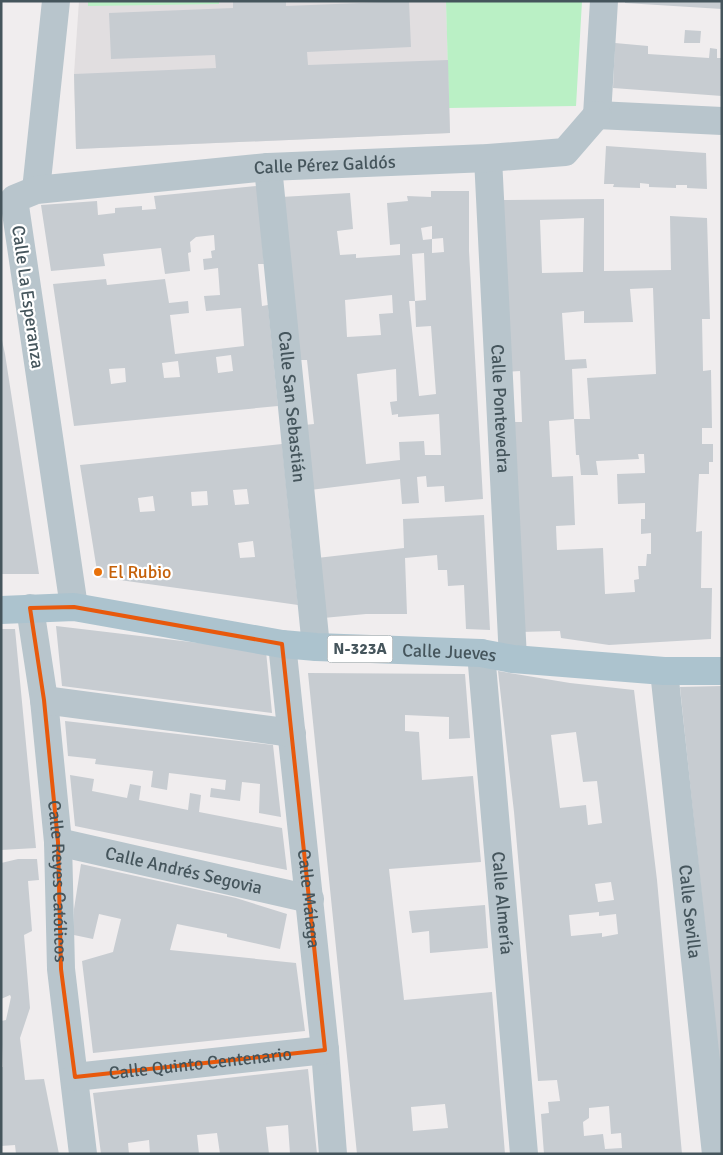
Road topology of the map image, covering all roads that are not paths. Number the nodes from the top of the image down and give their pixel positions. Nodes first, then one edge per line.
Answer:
1 (56, 1) edge
2 (604, 1) edge
3 (597, 115) junction
4 (722, 121) edge
5 (488, 158) junction
6 (268, 167) junction
7 (17, 197) edge
8 (74, 607) junction
9 (30, 608) junction
10 (1, 610) edge
11 (282, 644) junction
12 (316, 647) junction
13 (481, 653) junction
14 (513, 659) junction
15 (722, 671) edge
16 (664, 672) junction
17 (44, 700) junction
18 (292, 733) junction
19 (58, 842) junction
20 (310, 899) junction
21 (325, 1050) junction
22 (75, 1078) junction
23 (718, 1122) edge
24 (83, 1154) edge
25 (334, 1154) edge
26 (524, 1154) edge
27 (716, 1154) edge

1 - 7 street, Calle La Esperanza
2 - 3 street
3 - 4 street
3 - 5 street, Calle Pérez Galdós
5 - 6 street, Calle Pérez Galdós
5 - 14 street, Calle Pontevedra
6 - 7 street, Calle Pérez Galdós
6 - 12 street, Calle San Sebastián
7 - 8 street, Calle La Esperanza
8 - 9 main road, Calle Jueves / N-323A
8 - 11 main road, Calle Jueves / N-323A
9 - 10 main road, Calle Jueves / N-323A
9 - 17 street, Calle Reyes Católicos
11 - 12 main road, Calle Jueves / N-323A
11 - 18 street, Calle Málaga
12 - 13 main road, Calle Jueves / N-323A
13 - 14 main road, Calle Jueves / N-323A
13 - 26 street, Calle Almería
14 - 16 main road, Calle Jueves / N-323A
15 - 16 main road, Calle Jueves / N-323A
16 - 23 street, Calle Sevilla
17 - 18 street
17 - 19 street, Calle Reyes Católicos
18 - 20 street, Calle Málaga
19 - 20 street, Calle Andrés Segovia
19 - 22 street, Calle Reyes Católicos
20 - 21 street, Calle Málaga
21 - 22 street, Calle Quinto Centenario
21 - 25 street, Calle Málaga
22 - 24 street, Calle Reyes Católicos
23 - 27 street, Calle Sevilla

